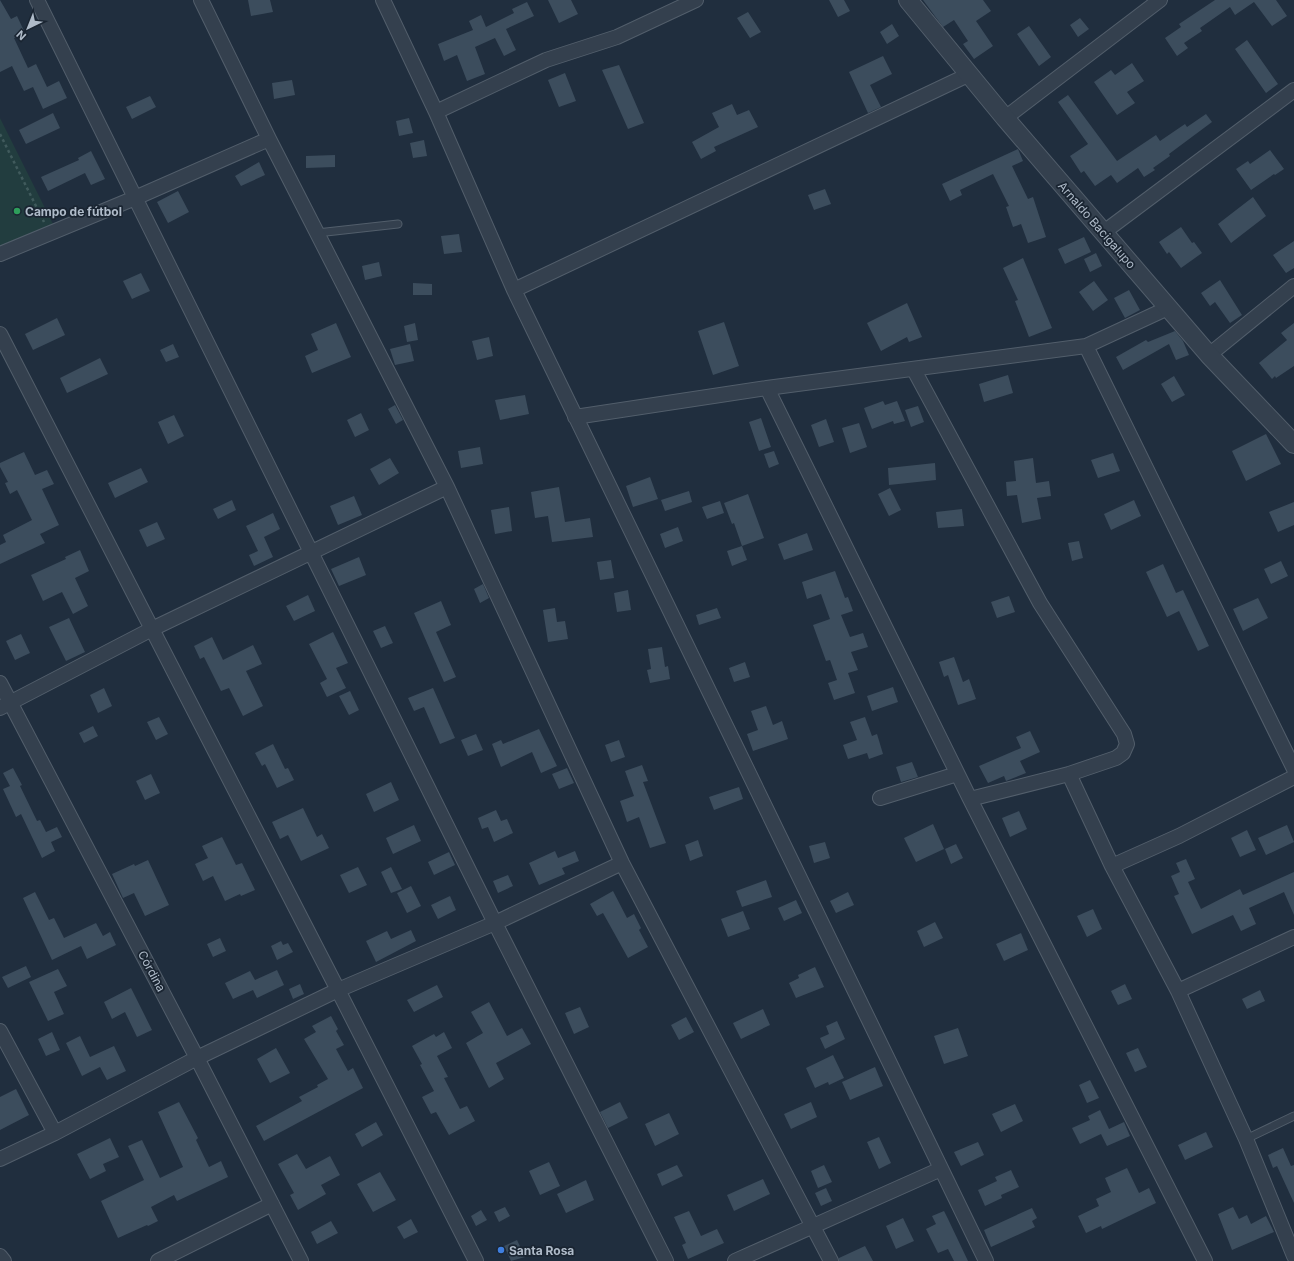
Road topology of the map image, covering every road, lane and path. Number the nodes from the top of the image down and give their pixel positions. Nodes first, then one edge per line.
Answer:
1 (37, 0) edge
2 (201, 0) edge
3 (383, 0) edge
4 (696, 0) edge
5 (908, 0) edge
6 (1160, 0) edge
7 (970, 74) junction
8 (1294, 90) edge
9 (436, 112) junction
10 (1006, 118) junction
11 (0, 134) edge
12 (269, 139) junction
13 (135, 198) junction
14 (45, 224) dead end
15 (398, 224) dead end
16 (1104, 232) junction
17 (317, 233) junction
18 (0, 254) edge
19 (1294, 286) edge
20 (514, 290) junction
21 (1168, 308) junction
22 (0, 334) edge
23 (1086, 346) junction
24 (1209, 355) junction
25 (914, 370) junction
26 (767, 388) junction
27 (574, 417) junction
28 (1294, 444) edge
29 (447, 487) junction
30 (311, 554) junction
31 (152, 630) junction
32 (0, 683) edge
33 (5, 705) edge
34 (1294, 769) edge
35 (958, 774) junction
36 (1068, 774) junction
37 (1294, 777) edge
38 (880, 798) dead end
39 (970, 799) junction
40 (622, 863) junction
41 (1112, 866) junction
42 (495, 924) junction
43 (1294, 937) edge
44 (338, 990) junction
45 (1178, 990) junction
46 (0, 1031) edge
47 (198, 1058) junction
48 (1294, 1116) edge
49 (55, 1133) junction
50 (1246, 1139) junction
51 (0, 1160) edge
52 (941, 1169) junction
53 (272, 1204) junction
54 (812, 1225) junction
55 (0, 1256) edge
56 (1294, 1256) edge
57 (4, 1261) edge
58 (158, 1261) edge
59 (301, 1261) edge
60 (476, 1261) edge
61 (666, 1261) edge
62 (735, 1261) edge
63 (831, 1261) edge
64 (986, 1261) edge
65 (1205, 1261) edge

1 - 13 street
2 - 12 street
3 - 9 street
4 - 9 street
5 - 7 street, Arnaldo Bacigalupo
6 - 10 street
7 - 10 street, Arnaldo Bacigalupo
7 - 20 street
8 - 16 street
9 - 20 street
10 - 16 street, Arnaldo Bacigalupo
11 - 14 path
12 - 13 street
12 - 17 street
13 - 18 street
13 - 30 street
15 - 17 lane
16 - 21 street, Arnaldo Bacigalupo
17 - 29 street
19 - 24 street
20 - 27 street
21 - 23 street
21 - 24 street, Arnaldo Bacigalupo
22 - 31 street
23 - 25 street
23 - 34 street
24 - 28 street, Arnaldo Bacigalupo
25 - 26 street
25 - 36 street
26 - 27 street
26 - 35 street
27 - 52 street
29 - 30 street
29 - 40 street
30 - 31 street
30 - 42 street
31 - 33 street
31 - 44 street
32 - 33 street, Córdina
33 - 47 street, Córdina
35 - 38 street
35 - 39 street
36 - 39 street
36 - 41 street
37 - 41 street
39 - 65 street
40 - 42 street
40 - 54 street
41 - 45 street
42 - 44 street
42 - 61 street
43 - 45 street
44 - 47 street
44 - 60 street
45 - 50 street
46 - 49 street
47 - 49 street
47 - 53 street, Córdina
48 - 50 lane
49 - 51 street
50 - 56 street
52 - 54 street
52 - 64 street
53 - 58 street
53 - 59 street, Córdina
54 - 62 street
54 - 63 street
55 - 57 street

